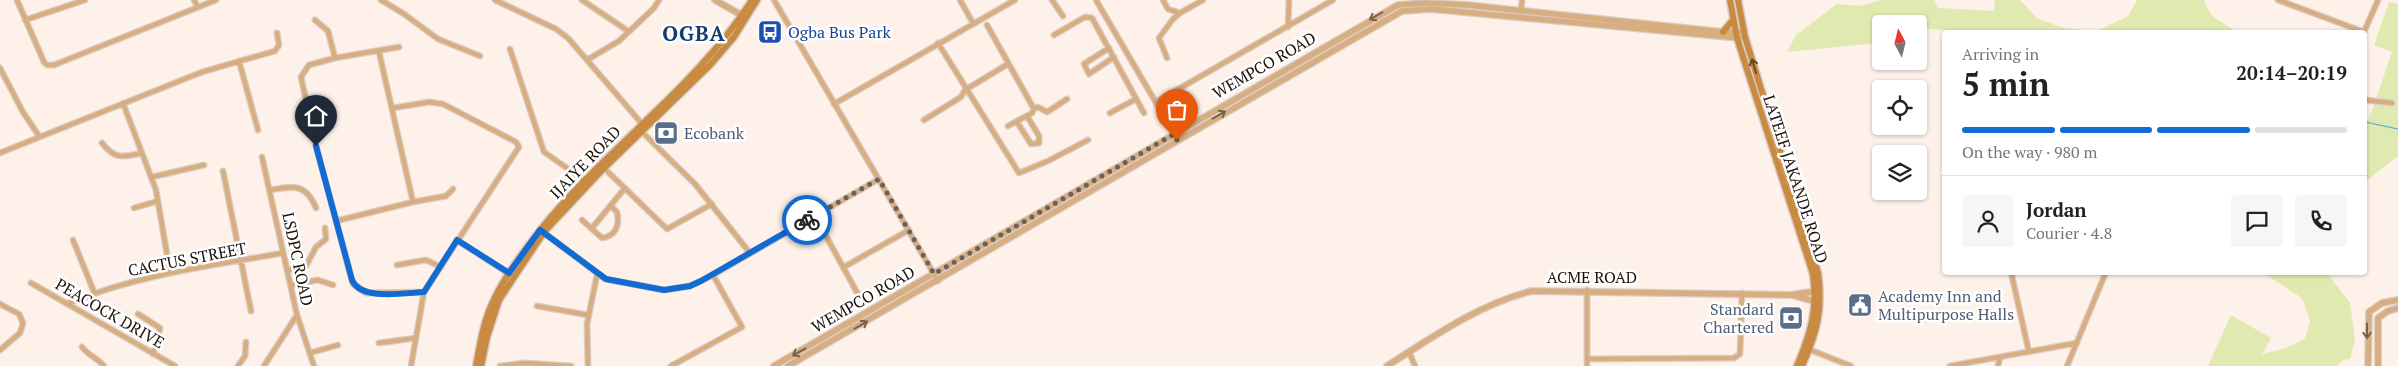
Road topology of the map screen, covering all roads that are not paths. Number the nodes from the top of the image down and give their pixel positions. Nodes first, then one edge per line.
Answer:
1 (17, 0) edge
2 (85, 0) edge
3 (194, 0) edge
4 (216, 0) edge
5 (381, 0) edge
6 (495, 0) edge
7 (582, 0) edge
8 (660, 0) edge
9 (715, 0) edge
10 (752, 0) edge
11 (757, 0) edge
12 (774, 0) edge
13 (960, 0) edge
14 (1015, 0) edge
15 (1052, 0) edge
16 (1096, 0) edge
17 (1163, 0) edge
18 (1203, 0) edge
19 (1289, 0) edge
20 (1333, 0) edge
21 (1522, 0) edge
22 (1730, 0) edge
23 (1738, 0) edge
24 (2278, 0) edge
25 (2378, 0) edge
26 (198, 7) junction
27 (1467, 9) junction
28 (1521, 12) junction
29 (1180, 13) junction
30 (1063, 16) dead end
31 (744, 17) junction
32 (25, 20) junction
33 (315, 20) dead end
34 (1733, 20) junction
35 (973, 23) junction
36 (987, 25) dead end
37 (1288, 27) junction
38 (2359, 30) edge
39 (2365, 30) edge
40 (628, 31) junction
41 (1723, 32) junction
42 (277, 33) dead end
43 (1744, 34) junction
44 (1054, 35) dead end
45 (1736, 35) junction
46 (938, 43) junction
47 (399, 47) dead end
48 (1124, 47) junction
49 (1109, 48) junction
50 (510, 49) dead end
51 (379, 52) junction
52 (1113, 55) junction
53 (480, 56) dead end
54 (335, 58) junction
55 (1167, 58) dead end
56 (587, 60) junction
57 (239, 61) junction
58 (1008, 64) junction
59 (0, 68) edge
60 (966, 90) junction
61 (1067, 99) dead end
62 (1136, 99) junction
63 (2367, 100) edge
64 (1156, 102) junction
65 (123, 103) junction
66 (2392, 103) dead end
67 (834, 104) junction
68 (393, 108) junction
69 (1034, 109) junction
70 (1110, 113) dead end
71 (1144, 113) dead end
72 (1027, 116) junction
73 (924, 120) dead end
74 (1017, 122) junction
75 (1008, 126) dead end
76 (642, 128) junction
77 (258, 130) dead end
78 (39, 136) junction
79 (1175, 137) junction
80 (1088, 140) dead end
81 (102, 143) dead end
82 (0, 153) edge
83 (142, 153) junction
84 (262, 157) dead end
85 (204, 165) dead end
86 (604, 168) junction
87 (223, 171) dead end
88 (152, 177) junction
89 (879, 179) junction
90 (584, 180) junction
91 (625, 188) junction
92 (453, 189) dead end
93 (270, 190) junction
94 (158, 201) junction
95 (413, 202) junction
96 (712, 204) junction
97 (611, 206) junction
98 (134, 208) dead end
99 (316, 208) dead end
100 (582, 220) dead end
101 (336, 221) junction
102 (325, 228) dead end
103 (592, 228) junction
104 (909, 230) junction
105 (542, 231) junction
106 (826, 236) dead end
107 (73, 240) dead end
108 (457, 240) junction
109 (283, 253) junction
110 (750, 253) junction
111 (242, 260) junction
112 (397, 265) dead end
113 (441, 267) junction
114 (844, 267) junction
115 (288, 270) junction
116 (170, 272) junction
117 (934, 274) junction
118 (511, 275) junction
119 (597, 275) junction
120 (713, 275) junction
121 (2012, 275) edge
122 (2105, 275) edge
123 (938, 281) junction
124 (31, 283) dead end
125 (291, 285) junction
126 (333, 285) dead end
127 (1587, 290) junction
128 (1818, 290) junction
129 (94, 292) junction
130 (424, 292) junction
131 (1742, 293) junction
132 (1790, 295) junction
133 (860, 296) dead end
134 (2398, 300) edge
135 (1818, 302) junction
136 (68, 303) junction
137 (0, 304) edge
138 (537, 306) dead end
139 (2398, 308) edge
140 (251, 311) dead end
141 (138, 314) dead end
142 (297, 314) junction
143 (588, 315) junction
144 (416, 338) junction
145 (246, 342) dead end
146 (379, 343) dead end
147 (2077, 343) junction
148 (338, 345) dead end
149 (82, 347) dead end
150 (1807, 348) junction
151 (0, 350) edge
152 (1409, 352) junction
153 (2029, 352) junction
154 (310, 353) junction
155 (153, 354) junction
156 (2000, 357) junction
157 (1587, 359) junction
158 (674, 365) edge
159 (104, 366) edge
160 (175, 366) edge
161 (238, 366) edge
162 (264, 366) edge
163 (314, 366) edge
164 (411, 366) edge
165 (476, 366) edge
166 (481, 366) edge
167 (500, 366) edge
168 (571, 366) edge
169 (588, 366) edge
170 (774, 366) edge
171 (788, 366) edge
172 (1387, 366) edge
173 (1414, 366) edge
174 (1587, 366) edge
175 (1797, 366) edge
176 (1802, 366) edge
177 (1851, 366) edge
178 (1950, 366) edge
179 (1998, 366) edge
180 (2067, 366) edge
181 (2368, 366) edge
182 (2378, 366) edge

1 - 32 street
2 - 32 street
3 - 26 street
4 - 26 street
5 - 53 street
6 - 56 street
7 - 40 street
8 - 40 street
9 - 31 street
10 - 31 main road, IJAIYE ROAD
11 - 31 main road, IJAIYE ROAD
12 - 67 street
13 - 35 street
14 - 35 street
15 - 30 street
16 - 48 street
17 - 29 street
18 - 29 street
19 - 37 street
20 - 37 street
21 - 28 street
22 - 34 main road, LATEEF JAKANDE ROAD
23 - 43 main road, LATEEF JAKANDE ROAD
24 - 38 street
25 - 39 street
26 - 32 street
27 - 28 street, WEMPCO ROAD
27 - 45 street, WEMPCO ROAD
27 - 79 street, WEMPCO ROAD
28 - 41 street, WEMPCO ROAD
29 - 55 street
31 - 76 main road, IJAIYE ROAD
33 - 54 street
34 - 41 main road
34 - 45 main road, LATEEF JAKANDE ROAD
35 - 46 street
36 - 58 street
37 - 64 street
40 - 56 street
41 - 45 street, WEMPCO ROAD
42 - 57 street
43 - 45 street
128 -> 43 main road, LATEEF JAKANDE ROAD
44 - 49 street
45 - 128 main road, LATEEF JAKANDE ROAD
46 - 60 street
46 - 67 street
47 - 51 street
48 - 52 street
48 - 64 street
49 - 52 street
49 - 52 street
50 - 90 street
51 - 54 street
51 - 68 street
52 - 62 street
54 - 101 street
56 - 76 street
57 - 65 street
57 - 77 street
58 - 60 street
58 - 69 street
59 - 78 street
60 - 73 street
60 - 80 street
61 - 69 street
62 - 70 street
62 - 71 street
63 - 66 street
64 - 79 street
65 - 78 street
65 - 83 street
67 - 89 street
68 - 95 street
68 - 108 street
69 - 72 street
72 - 74 street
72 - 74 street
74 - 75 street
76 - 86 main road, IJAIYE ROAD
76 - 90 main road, IJAIYE ROAD
76 - 96 street
78 - 82 street
79 - 117 street, WEMPCO ROAD
79 - 123 street, WEMPCO ROAD
81 - 83 street
83 - 88 street
84 - 93 street, LSDPC ROAD
85 - 88 street
86 - 91 street
86 - 105 main road, IJAIYE ROAD
87 - 111 street
88 - 94 street
89 - 104 street
89 - 110 street
90 - 105 main road, IJAIYE ROAD
91 - 96 street
91 - 97 street
92 - 95 street
93 - 99 street
93 - 109 street, LSDPC ROAD
94 - 98 street
94 - 116 street
95 - 101 street
96 - 110 street
97 - 103 street
97 - 103 street
100 - 103 street
101 - 130 street
102 - 115 street
104 - 114 street
104 - 117 street
105 - 118 main road, IJAIYE ROAD
105 - 119 street
106 - 114 street
107 - 129 street
108 - 113 street
108 - 118 street
109 - 111 street, CACTUS STREET
109 - 115 street, LSDPC ROAD
110 - 120 street
111 - 116 street, CACTUS STREET
111 - 140 street
112 - 113 street
113 - 130 street
114 - 133 street
115 - 125 street, LSDPC ROAD
116 - 129 street, CACTUS STREET
117 - 123 street
117 -> 170 street, WEMPCO ROAD
118 - 165 main road, IJAIYE ROAD
118 - 166 main road, IJAIYE ROAD
119 - 120 street
119 - 143 street
120 - 158 street
121 - 153 street
122 - 147 street
171 -> 123 street, WEMPCO ROAD
124 - 136 street, PEACOCK DRIVE
125 - 126 street
125 - 142 street, LSDPC ROAD
127 - 131 street, ACME ROAD
127 - 152 street, ACME ROAD
127 - 157 street
128 - 132 street, ACME ROAD
128 - 135 main road, LATEEF JAKANDE ROAD
129 - 136 street, CACTUS STREET
130 - 144 street
131 - 132 street, ACME ROAD
131 - 157 street
132 - 135 street
134 -> 181 street
135 - 150 main road, LATEEF JAKANDE ROAD
136 - 155 street, PEACOCK DRIVE
137 - 151 street
138 - 143 street
139 - 182 street
141 - 155 street
142 - 154 street, LSDPC ROAD
142 - 162 street
143 - 169 street
144 - 146 street
144 - 164 street
145 - 161 street
147 - 153 street
147 - 180 street
148 - 154 street
149 - 159 street
150 - 175 main road, LATEEF JAKANDE ROAD
150 - 176 main road, LATEEF JAKANDE ROAD
150 - 177 street
152 - 172 street, ACME ROAD
152 - 173 street
153 - 156 street
154 - 163 street, LSDPC ROAD
155 - 160 street, PEACOCK DRIVE
156 - 178 street
156 - 179 street
157 - 174 street
167 - 168 street

